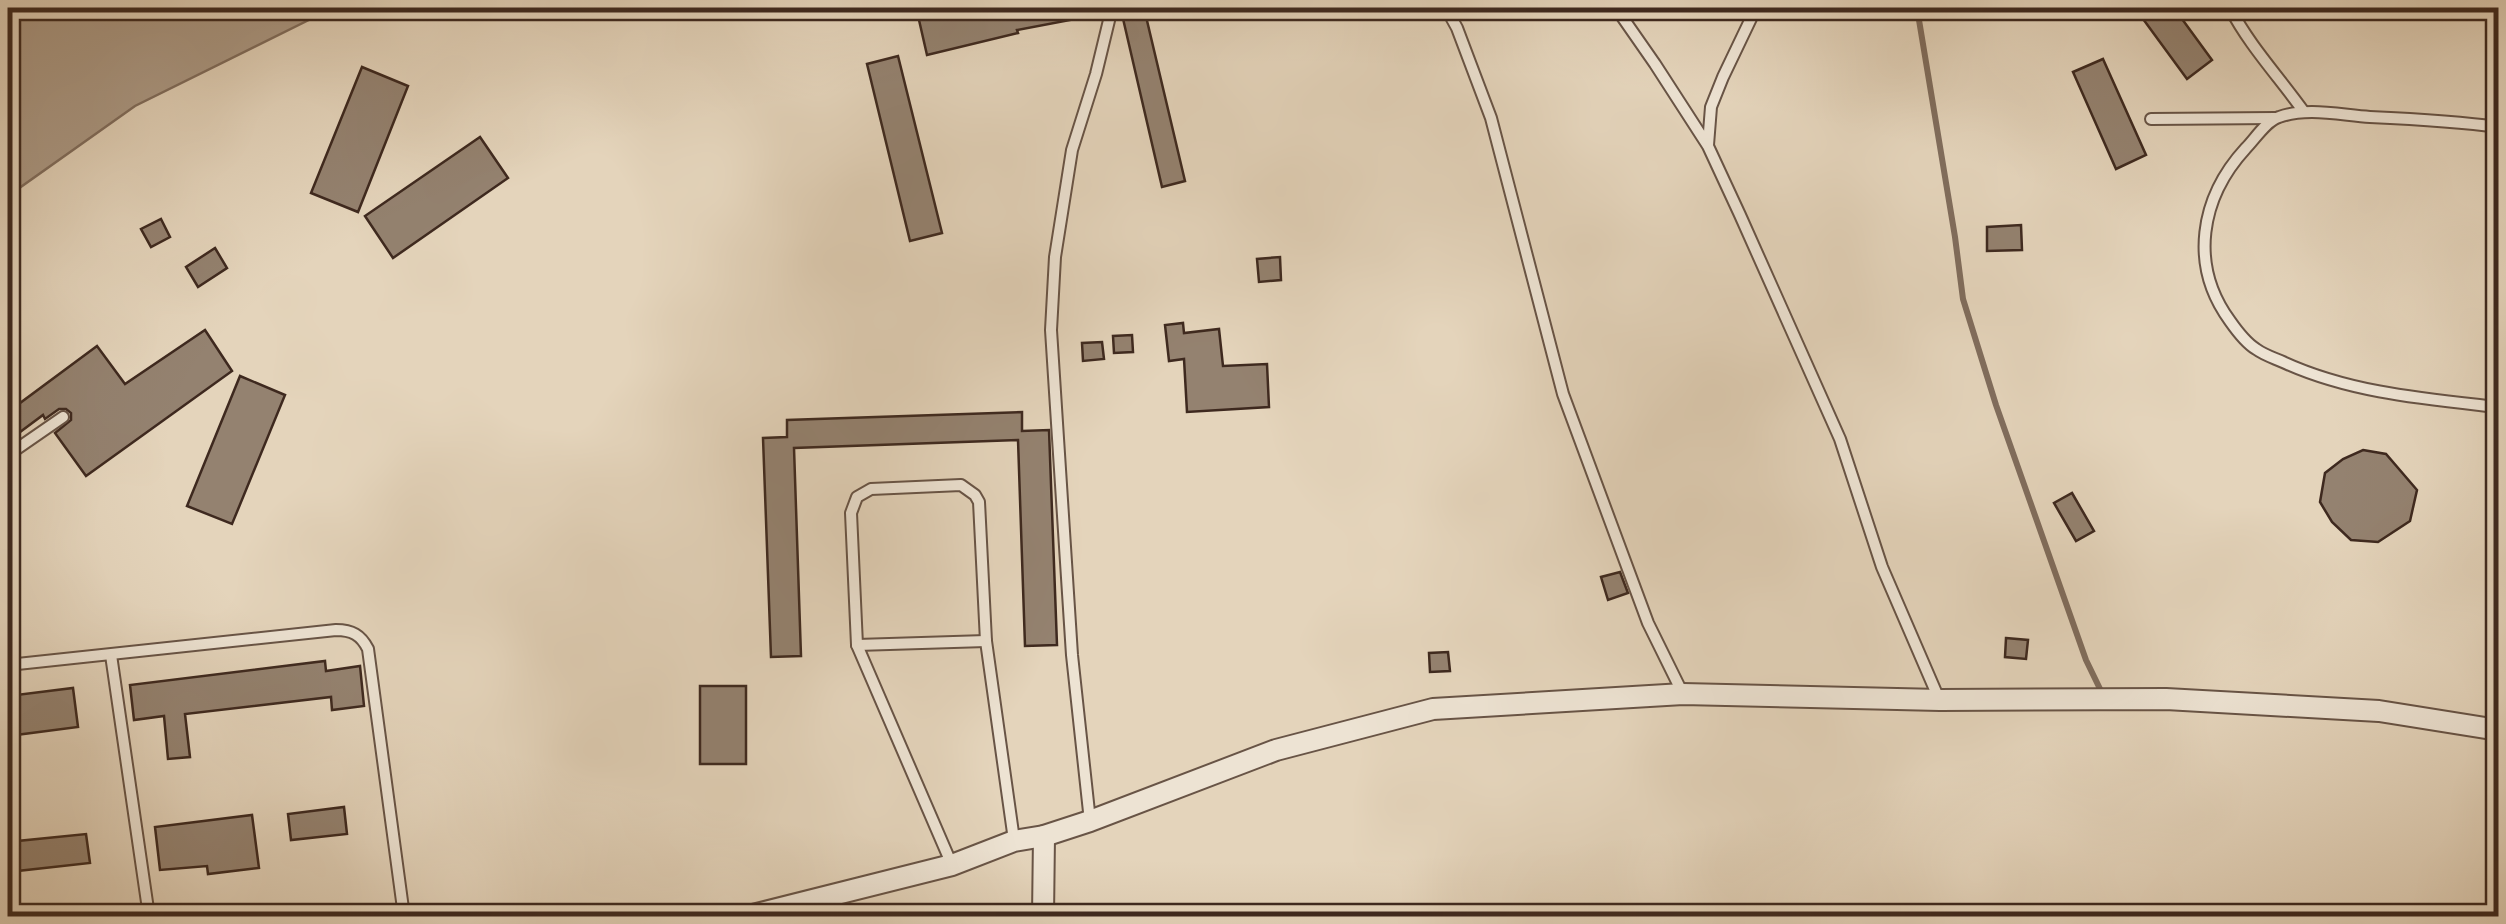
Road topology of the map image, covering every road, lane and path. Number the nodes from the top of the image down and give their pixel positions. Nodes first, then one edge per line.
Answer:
1 (1112, 8) edge
2 (1446, 8) edge
3 (1616, 8) edge
4 (1756, 8) edge
5 (2230, 8) edge
6 (2304, 112) junction
7 (2274, 118) junction
8 (2151, 119) dead end
9 (2498, 128) edge
10 (1708, 146) junction
11 (2498, 407) edge
12 (63, 417) dead end
13 (8, 456) edge
14 (986, 640) junction
15 (857, 644) junction
16 (111, 655) junction
17 (8, 665) edge
18 (1682, 694) junction
19 (1940, 700) junction
20 (2498, 730) edge
21 (1090, 821) junction
22 (1044, 836) junction
23 (1014, 841) junction
24 (952, 865) junction
25 (149, 916) edge
26 (404, 916) edge
27 (749, 916) edge
28 (1044, 916) edge

1 - 21 lane
2 - 18 lane
3 - 10 lane
4 - 10 lane
5 - 6 lane
6 - 7 lane
6 - 9 lane
7 - 8 lane
7 - 11 lane
10 - 19 lane
12 - 13 lane
14 - 15 lane
14 - 15 lane
14 - 23 lane
15 - 24 lane
16 - 17 lane
16 - 25 lane
16 - 26 lane
18 - 19 street
18 - 21 street
19 - 20 street
21 - 22 street
22 - 23 street
22 - 28 street
23 - 24 street
24 - 27 street

